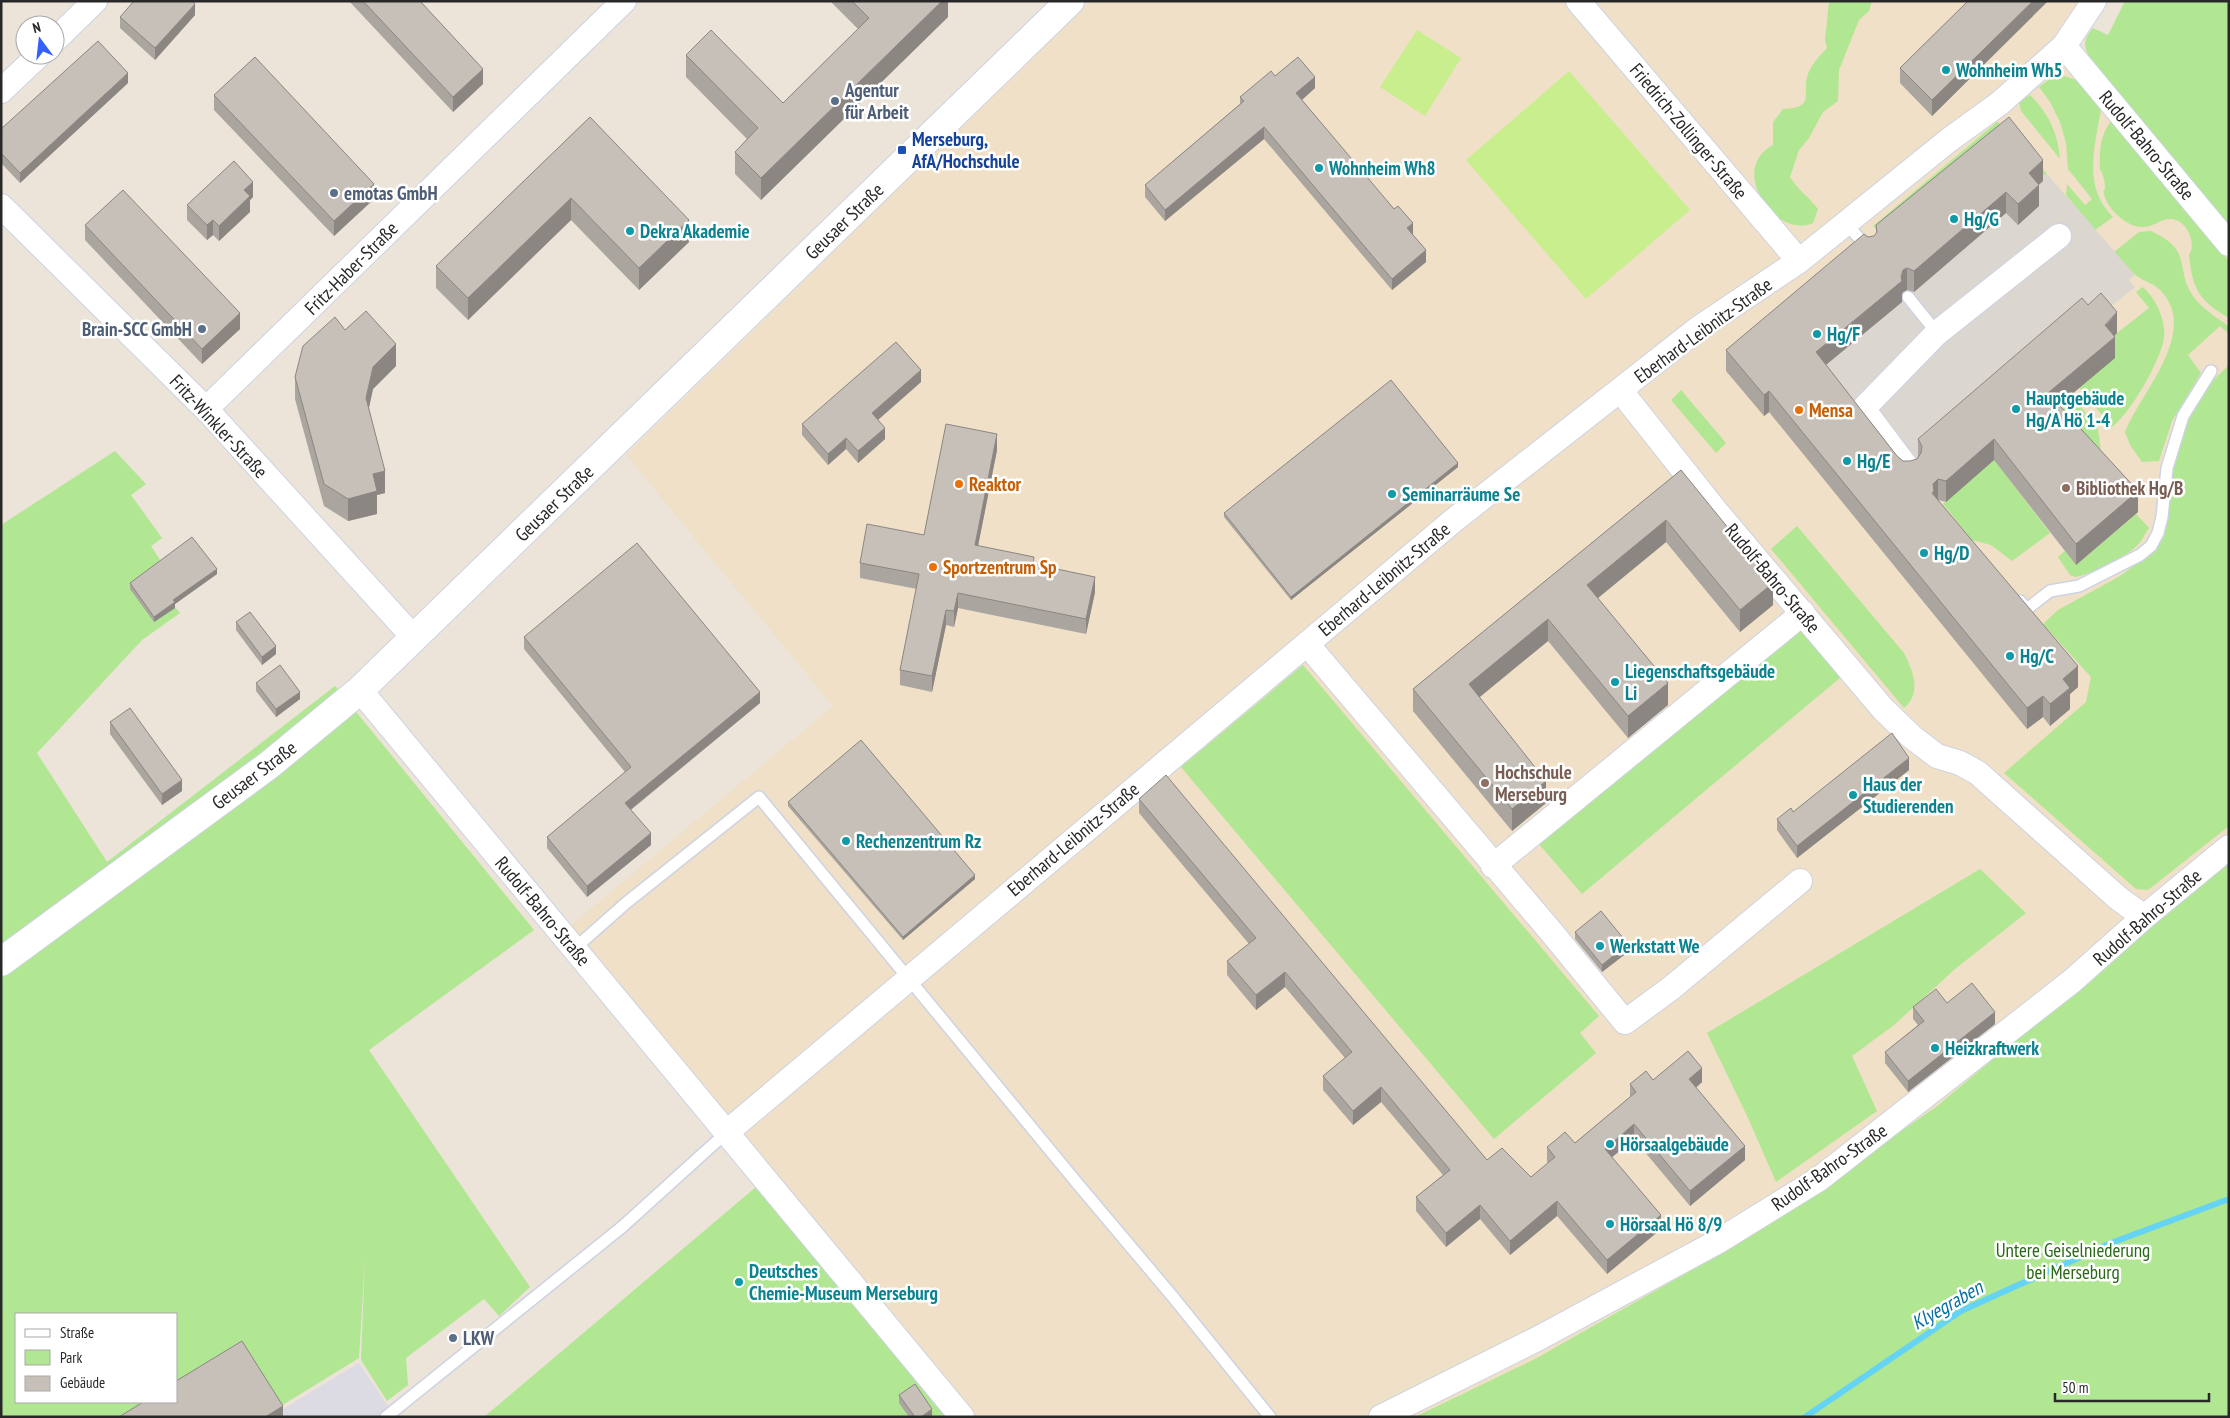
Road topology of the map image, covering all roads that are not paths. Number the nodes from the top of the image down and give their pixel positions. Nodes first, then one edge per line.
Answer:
1 (95, 1) edge
2 (624, 1) edge
3 (1070, 1) edge
4 (1578, 1) edge
5 (2094, 1) edge
6 (65, 30) edge
7 (2064, 46) junction
8 (28, 65) edge
9 (1, 91) edge
10 (8, 213) edge
11 (1846, 223) junction
12 (2059, 236) dead end
13 (2229, 244) edge
14 (1870, 251) edge
15 (1799, 260) junction
16 (1908, 297) edge
17 (1936, 333) junction
18 (2211, 371) dead end
19 (1620, 390) junction
20 (206, 409) junction
21 (1908, 469) edge
22 (2015, 596) edge
23 (1803, 613) junction
24 (415, 639) junction
25 (1307, 644) junction
26 (360, 690) junction
27 (2229, 846) edge
28 (1493, 866) junction
29 (1800, 881) dead end
30 (2144, 917) junction
31 (574, 948) junction
32 (1, 962) edge
33 (908, 978) junction
34 (727, 1132) junction
35 (386, 1417) edge
36 (962, 1417) edge
37 (1270, 1417) edge
38 (1381, 1417) edge

1 - 6 street
2 - 20 street, Fritz-Haber-Straße
3 - 24 street, Geusaer Straße
4 - 15 street, Friedrich-Zollinger-Straße
5 - 7 street, Eberhard-Leibnitz-Straße
7 - 11 street, Eberhard-Leibnitz-Straße
7 - 13 street, Rudolf-Bahro-Straße
8 - 9 street
10 - 20 street, Fritz-Winkler-Straße
11 - 14 lane
11 - 15 street, Eberhard-Leibnitz-Straße
12 - 17 street
15 - 19 street, Eberhard-Leibnitz-Straße
16 - 17 lane
17 - 21 street
18 - 22 lane
19 - 23 street, Rudolf-Bahro-Straße
19 - 25 street, Eberhard-Leibnitz-Straße
20 - 24 street, Fritz-Winkler-Straße
23 - 28 street
23 - 30 street, Rudolf-Bahro-Straße
24 - 26 street, Geusaer Straße
25 - 28 street
25 - 33 street, Eberhard-Leibnitz-Straße
26 - 31 street, Rudolf-Bahro-Straße
26 - 32 street, Geusaer Straße
27 - 30 street, Rudolf-Bahro-Straße
28 - 29 street
30 - 38 street, Rudolf-Bahro-Straße
31 - 33 lane
31 - 34 street, Rudolf-Bahro-Straße
33 - 34 street, Eberhard-Leibnitz-Straße
33 - 37 lane
34 - 35 lane
34 - 36 street, Rudolf-Bahro-Straße

